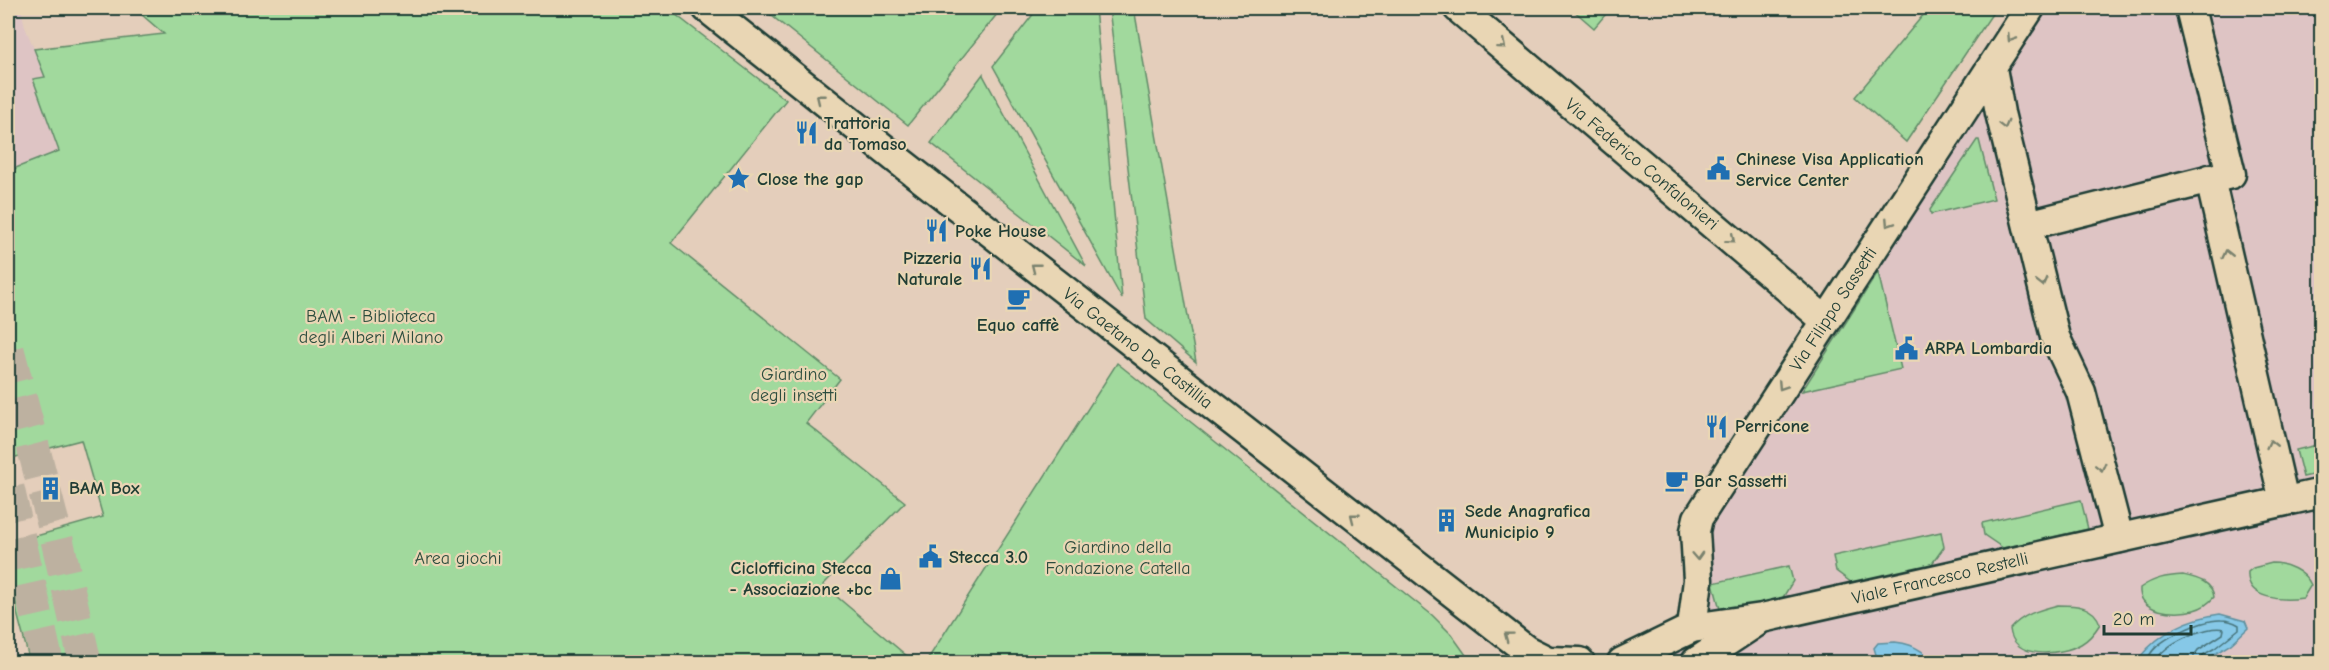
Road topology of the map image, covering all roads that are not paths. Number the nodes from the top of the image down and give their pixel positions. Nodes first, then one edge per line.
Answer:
1 (707, 8) edge
2 (1458, 8) edge
3 (2030, 8) edge
4 (2190, 8) edge
5 (1992, 68) junction
6 (2221, 177) junction
7 (2028, 225) junction
8 (1825, 320) junction
9 (2322, 493) edge
10 (2284, 501) junction
11 (2119, 538) junction
12 (1762, 618) junction
13 (1692, 628) junction
14 (1580, 662) edge
15 (1610, 663) edge
16 (1622, 663) edge
17 (1696, 663) edge

14 -> 1 street, Via Gaetano De Castillia
2 -> 8 street, Via Federico Confalonieri
3 -> 5 street, Via Filippo Sassetti
4 - 6 street
5 -> 7 street
5 -> 8 street, Via Filippo Sassetti
6 - 7 street
10 -> 6 street
7 -> 11 street
8 -> 13 street, Via Filippo Sassetti
9 - 10 street, Viale Francesco Restelli
10 - 11 street, Viale Francesco Restelli
11 - 12 street, Viale Francesco Restelli
12 - 13 street, Viale Francesco Restelli
12 - 17 street, Viale Francesco Restelli
13 - 16 street, Viale Francesco Restelli
14 - 15 street, Via Gaetano De Castillia

